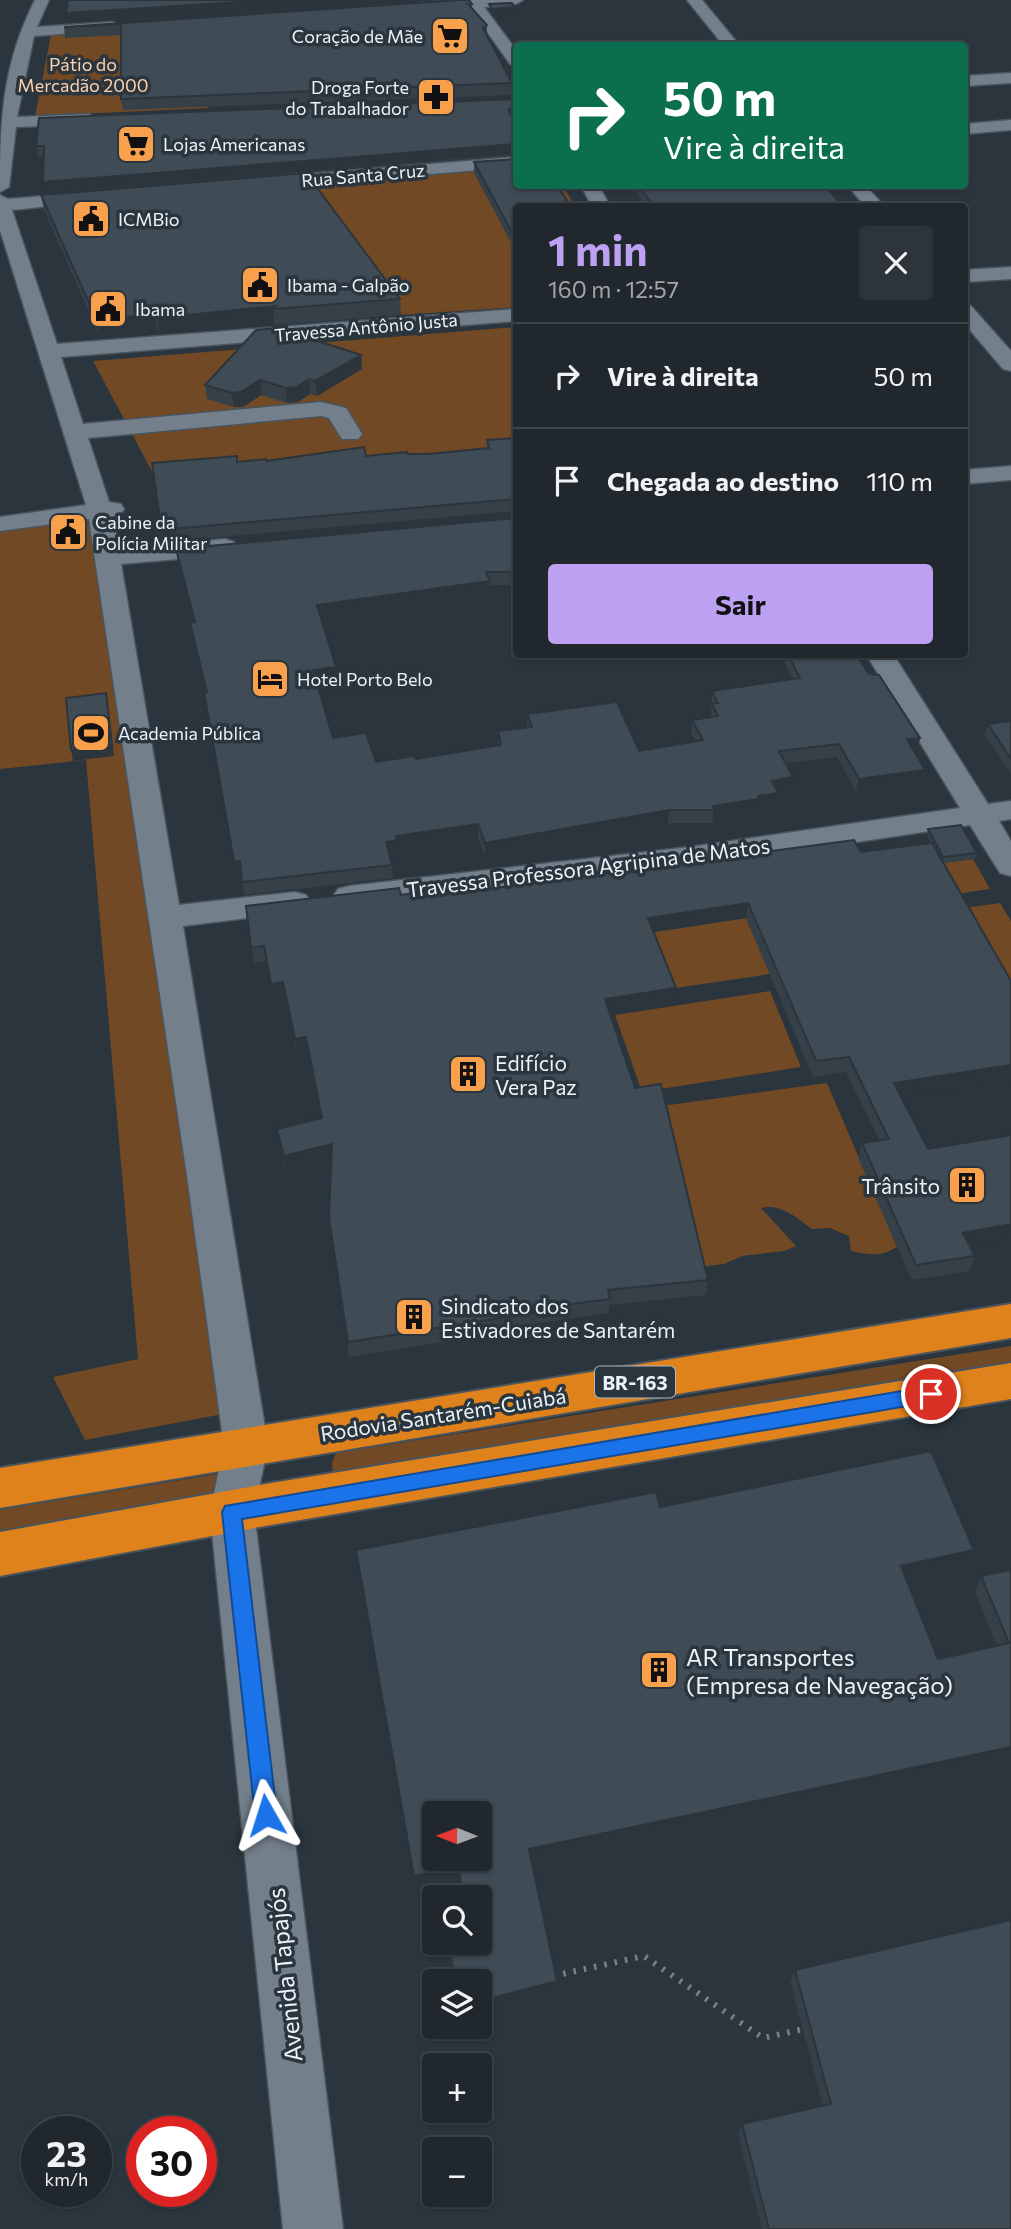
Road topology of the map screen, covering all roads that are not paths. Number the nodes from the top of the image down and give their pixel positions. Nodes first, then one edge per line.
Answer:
1 (42, 0) edge
2 (516, 0) edge
3 (694, 0) edge
4 (473, 1) edge
5 (411, 7) edge
6 (127, 25) edge
7 (27, 32) junction
8 (730, 42) edge
9 (513, 57) edge
10 (1011, 78) edge
11 (968, 81) edge
12 (99, 118) edge
13 (8, 122) junction
14 (1008, 128) edge
15 (968, 129) edge
16 (513, 162) edge
17 (237, 185) edge
18 (0, 187) edge
19 (860, 189) edge
20 (112, 195) edge
21 (0, 203) edge
22 (872, 203) edge
23 (1011, 273) edge
24 (968, 276) edge
25 (513, 315) edge
26 (968, 315) edge
27 (48, 351) junction
28 (1011, 363) edge
29 (75, 432) junction
30 (350, 434) dead end
31 (1011, 474) edge
32 (968, 477) edge
33 (106, 510) junction
34 (0, 524) edge
35 (255, 544) edge
36 (108, 558) junction
37 (881, 658) edge
38 (1011, 810) edge
39 (977, 815) junction
40 (1011, 866) edge
41 (165, 917) junction
42 (1011, 1321) edge
43 (1011, 1381) edge
44 (246, 1446) junction
45 (0, 1488) edge
46 (232, 1512) junction
47 (0, 1554) edge
48 (313, 2229) edge

1 - 7 street
2 - 4 street
3 - 8 street
4 - 5 street
4 - 9 street
6 - 7 street
7 - 13 street
10 - 11 street
12 - 13 street
13 - 18 street
14 - 15 street
16 - 17 street, Rua Santa Cruz
19 - 22 street
20 - 21 street
21 - 27 street
23 - 24 street
25 - 27 street, Travessa Antônio Justa
26 - 28 street
27 - 29 street
29 - 30 street
29 - 33 street
31 - 32 street
33 - 34 street
33 - 36 street
35 - 36 street
36 - 41 street
37 - 39 street
38 - 39 street, Travessa Professora Agripina de Matos
39 - 40 street
39 - 41 street, Travessa Professora Agripina de Matos
41 - 44 street
42 - 44 highway, Rodovia Santarém-Cuiabá / BR-163
43 - 46 highway
44 - 45 highway, Rodovia Santarém-Cuiabá / BR-163
44 - 46 street, Avenida Tapajós
46 - 47 highway
46 - 48 street, Avenida Tapajós

